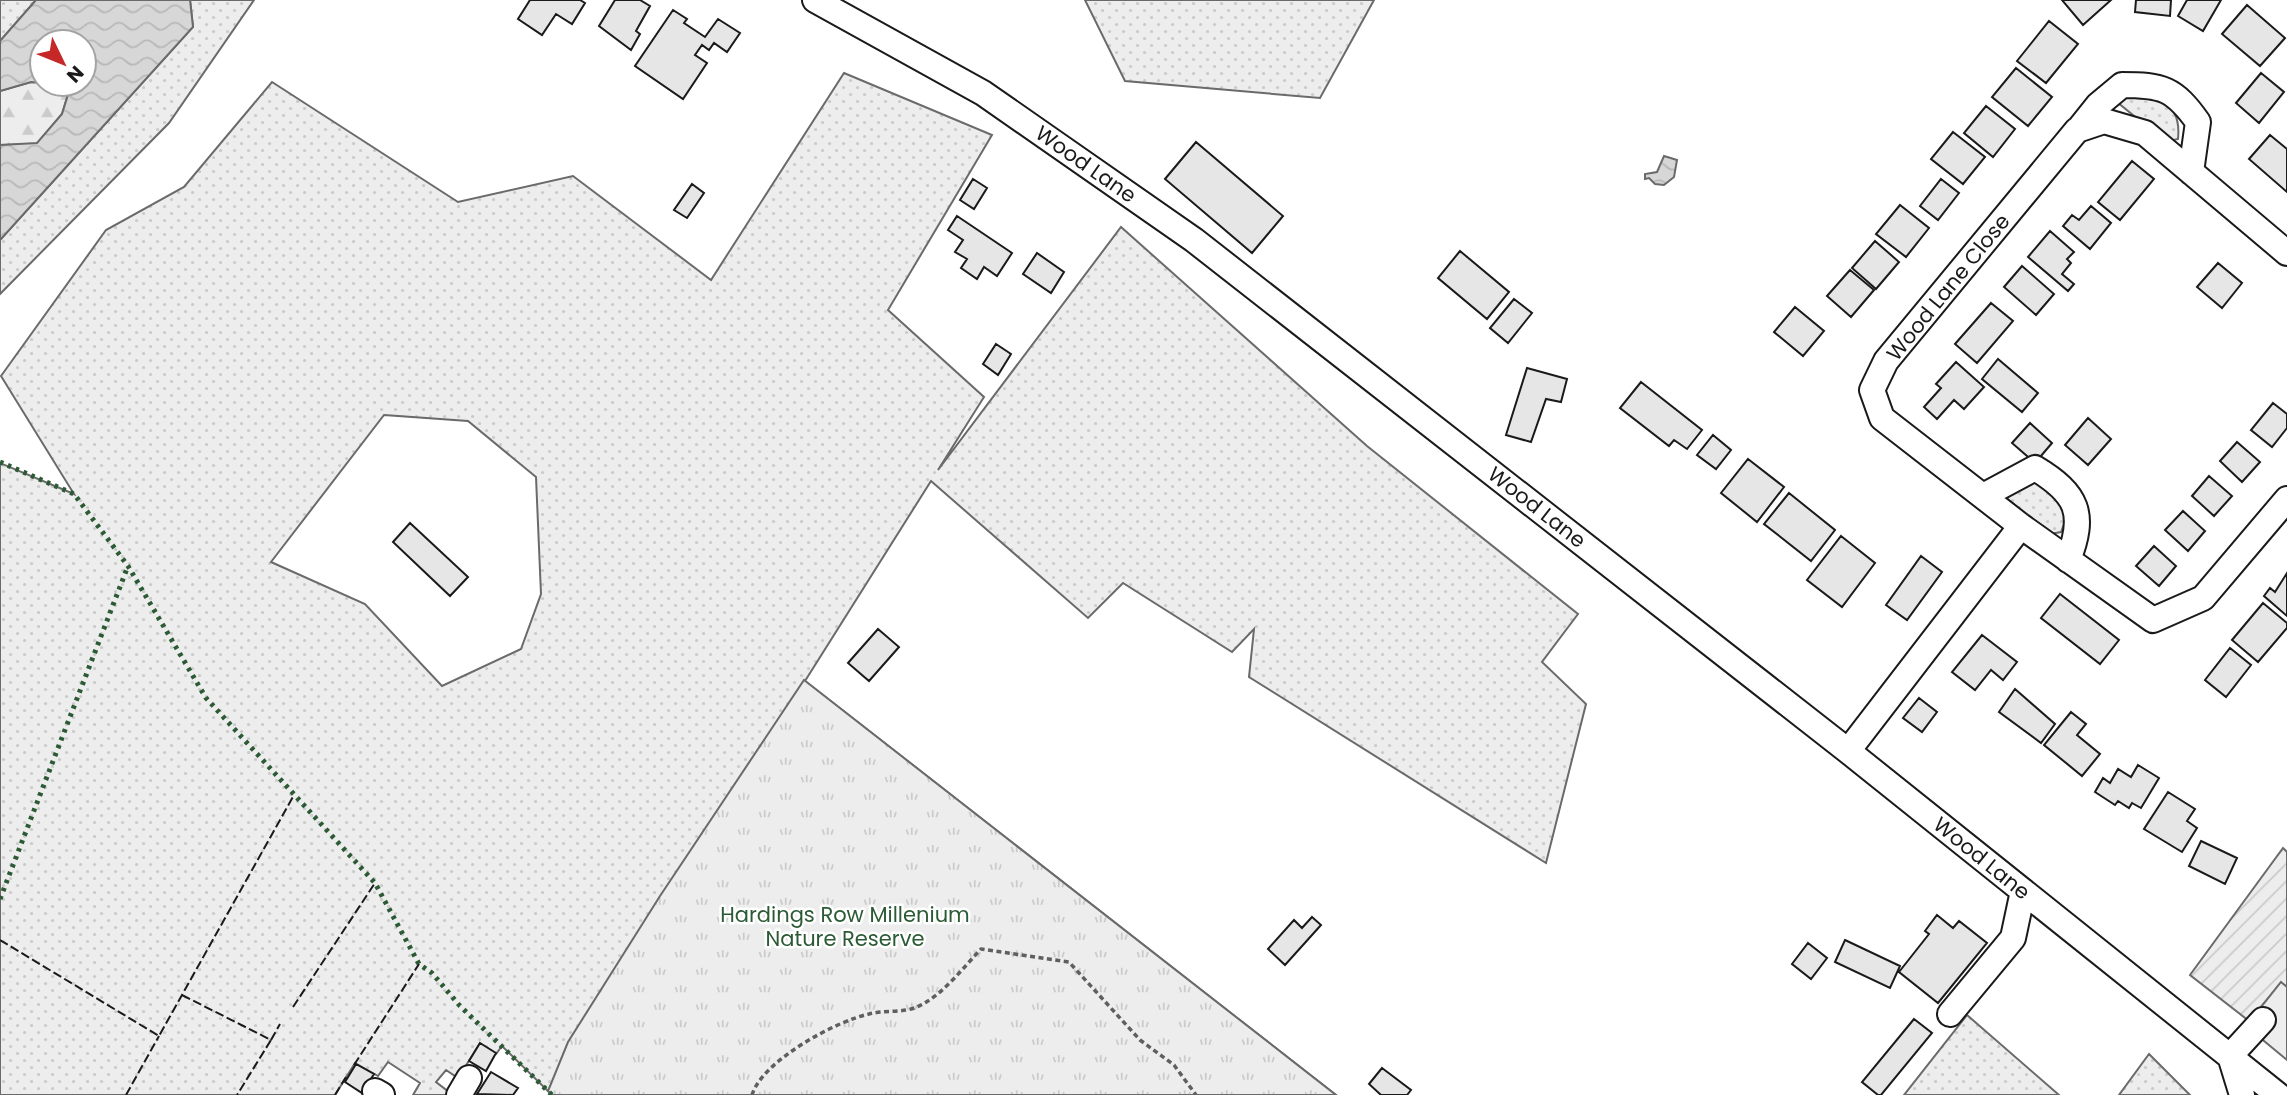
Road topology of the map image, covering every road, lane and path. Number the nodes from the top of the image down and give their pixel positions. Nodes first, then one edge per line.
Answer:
1 (815, 0) edge
2 (2077, 130) junction
3 (2191, 172) junction
4 (2287, 253) edge
5 (1983, 496) junction
6 (2287, 499) edge
7 (2021, 526) junction
8 (2068, 560) junction
9 (1848, 751) junction
10 (2023, 891) junction
11 (1950, 1014) dead end
12 (2263, 1020) dead end
13 (2230, 1056) junction
14 (752, 1095) edge
15 (1196, 1095) edge
16 (2242, 1095) edge
17 (2278, 1095) edge

1 - 9 street, Wood Lane
2 - 3 street
2 - 3 street, Wood Lane Close
2 - 5 street, Wood Lane Close
3 - 4 street
5 - 7 street, Wood Lane Close
5 - 8 street
6 - 8 street, Wood Lane Close
7 - 8 street, Wood Lane Close
7 - 9 street
9 - 10 street, Wood Lane
10 - 11 street
10 - 13 street, Wood Lane
12 - 13 street
13 - 16 street
13 - 17 street, Wood Lane
14 - 15 path

